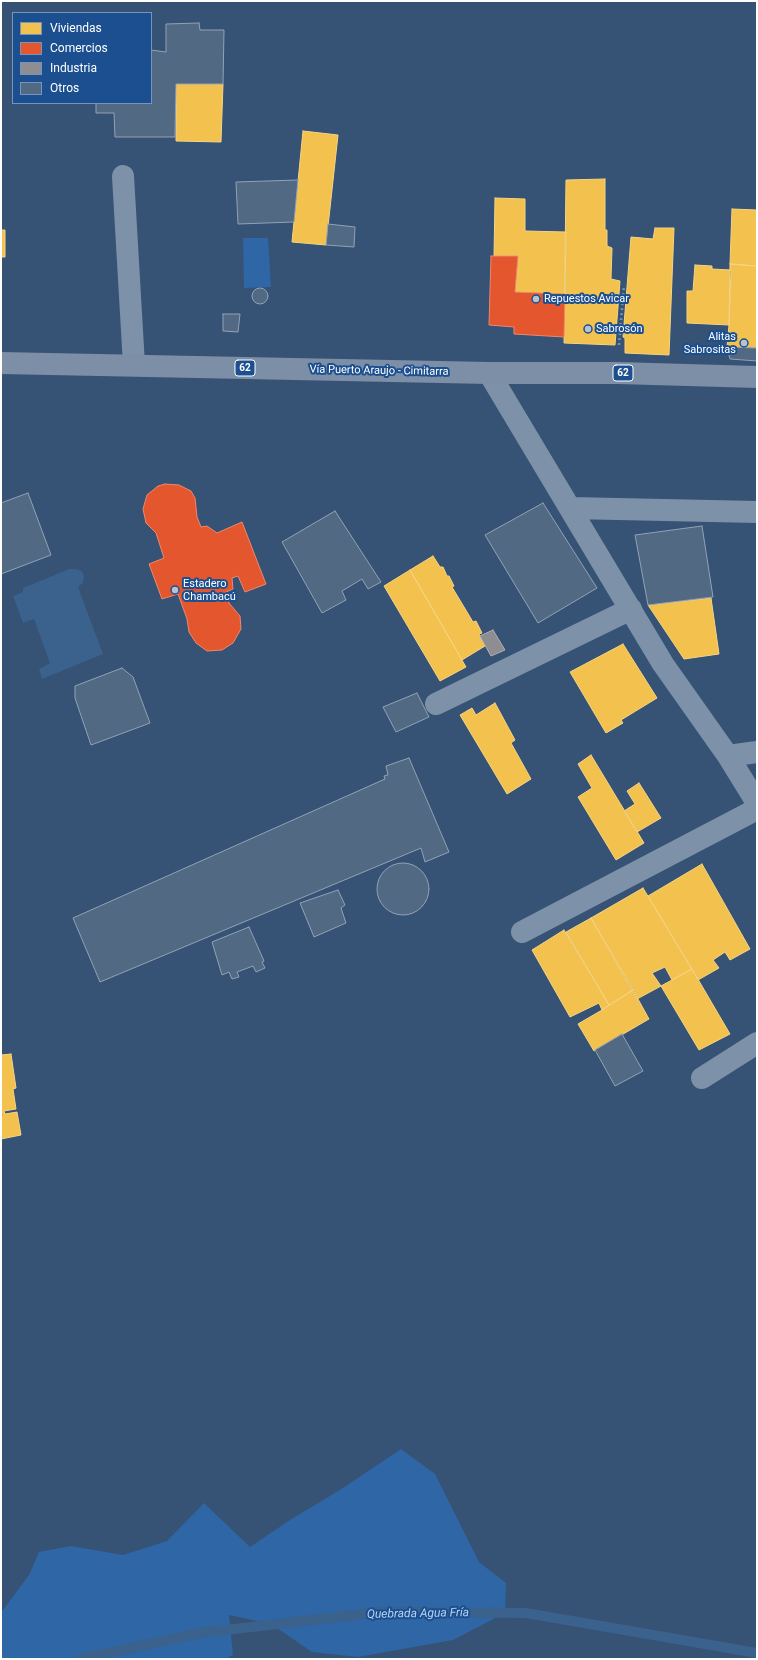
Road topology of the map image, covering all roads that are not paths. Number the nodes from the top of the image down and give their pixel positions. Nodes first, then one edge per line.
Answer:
1 (123, 176) dead end
2 (1, 363) edge
3 (134, 366) junction
4 (490, 373) junction
5 (757, 377) edge
6 (571, 508) junction
7 (757, 512) edge
8 (631, 608) junction
9 (436, 704) dead end
10 (757, 752) edge
11 (728, 756) junction
12 (757, 803) edge
13 (757, 809) edge
14 (522, 932) dead end
15 (757, 1043) edge
16 (702, 1078) dead end

1 - 3 street
2 - 3 main road, Vía Puerto Araujo - Cimitarra / 62
3 - 4 main road, Vía Puerto Araujo - Cimitarra / 62
4 - 5 main road, Vía Puerto Araujo - Cimitarra / 62
4 - 6 street
6 - 7 street
6 - 8 street
8 - 9 street
8 - 11 street
10 - 11 street
11 - 12 street
13 - 14 street
15 - 16 street

